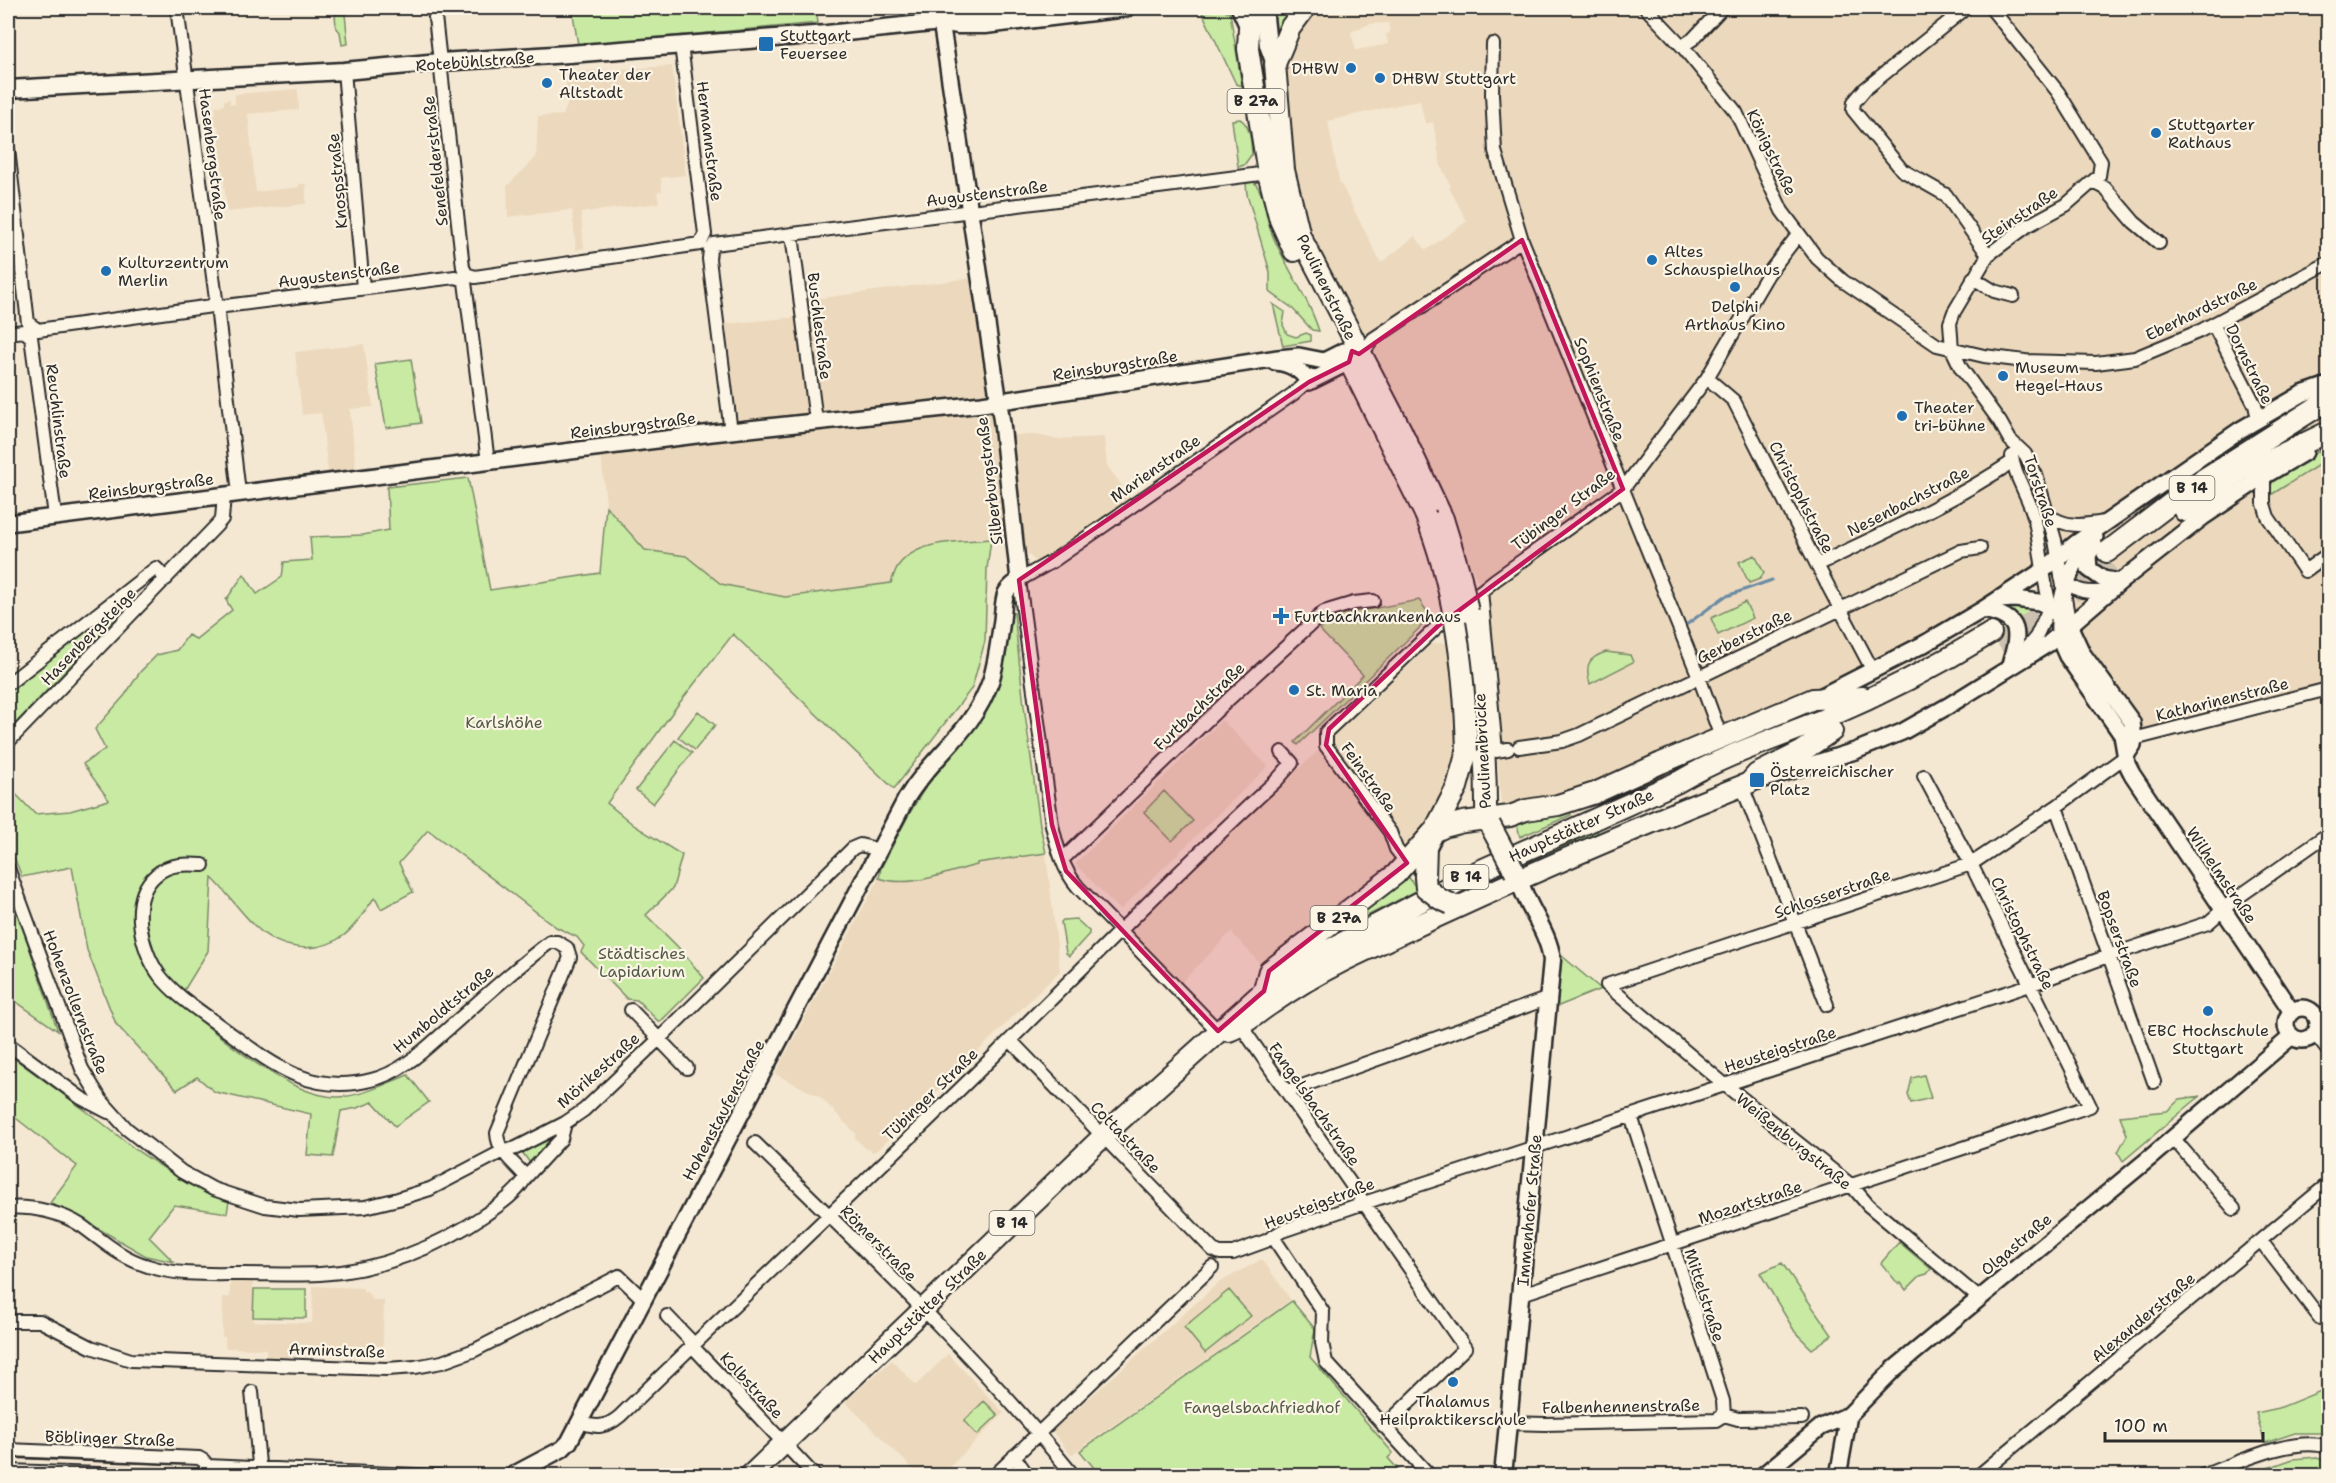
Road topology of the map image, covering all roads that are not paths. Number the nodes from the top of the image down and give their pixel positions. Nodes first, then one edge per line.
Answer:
1 (177, 8) edge
2 (434, 8) edge
3 (1023, 8) edge
4 (1126, 8) edge
5 (1240, 8) edge
6 (1258, 8) edge
7 (1264, 8) edge
8 (1305, 8) edge
9 (1646, 8) edge
10 (1722, 8) edge
11 (1966, 8) edge
12 (1991, 8) edge
13 (940, 15) edge
14 (998, 17) junction
15 (1249, 28) junction
16 (1493, 44) dead end
17 (681, 45) junction
18 (1682, 46) junction
19 (440, 62) junction
20 (1275, 64) junction
21 (344, 71) junction
22 (187, 79) junction
23 (8, 89) edge
24 (8, 149) edge
25 (1268, 173) junction
26 (2094, 182) junction
27 (969, 212) junction
28 (792, 235) junction
29 (1798, 235) junction
30 (1522, 240) junction
31 (2159, 243) dead end
32 (707, 244) junction
33 (1988, 255) junction
34 (2328, 263) edge
35 (464, 276) junction
36 (1973, 278) junction
37 (363, 288) junction
38 (2013, 296) dead end
39 (217, 306) junction
40 (2213, 324) junction
41 (29, 329) junction
42 (8, 333) edge
43 (1952, 349) junction
44 (1352, 352) junction
45 (1263, 361) junction
46 (1324, 361) junction
47 (1707, 378) junction
48 (1309, 382) junction
49 (2328, 386) edge
50 (2328, 400) edge
51 (998, 402) junction
52 (2328, 416) edge
53 (2258, 419) junction
54 (816, 421) junction
55 (2280, 430) junction
56 (731, 432) junction
57 (2328, 432) edge
58 (2328, 438) edge
59 (2010, 440) junction
60 (488, 462) junction
61 (2013, 462) junction
62 (2240, 471) junction
63 (2264, 476) junction
64 (1623, 489) junction
65 (232, 494) junction
66 (2046, 513) junction
67 (55, 516) junction
68 (1434, 516) junction
69 (2109, 521) junction
70 (8, 523) edge
71 (1980, 548) dead end
72 (2328, 554) edge
73 (2048, 561) junction
74 (1817, 565) junction
75 (166, 579) junction
76 (1019, 580) junction
77 (2064, 585) junction
78 (2115, 587) junction
79 (1480, 591) junction
80 (1998, 600) junction
81 (1374, 601) dead end
82 (1840, 608) junction
83 (1982, 610) junction
84 (2058, 626) junction
85 (2009, 668) junction
86 (1874, 671) junction
87 (1699, 677) junction
88 (8, 684) edge
89 (2328, 689) edge
90 (1877, 696) junction
91 (1813, 699) junction
92 (1832, 731) junction
93 (1721, 737) junction
94 (1325, 740) joint
95 (8, 742) edge
96 (2128, 745) junction
97 (1282, 752) dead end
98 (1476, 775) junction
99 (1924, 776) dead end
100 (1678, 782) junction
101 (1746, 785) junction
102 (2056, 807) junction
103 (1526, 810) junction
104 (1488, 822) junction
105 (1390, 832) junction
106 (1432, 833) junction
107 (2328, 834) edge
108 (880, 850) junction
109 (1062, 860) junction
110 (1407, 863) junction
111 (1971, 864) junction
112 (203, 865) dead end
113 (8, 868) edge
114 (1517, 875) junction
115 (1423, 882) junction
116 (1499, 888) junction
117 (1524, 898) junction
118 (1459, 903) junction
119 (2224, 909) junction
120 (1795, 923) junction
121 (1120, 929) junction
122 (2108, 956) junction
123 (1607, 985) joint
124 (2030, 985) junction
125 (1264, 991) junction
126 (1549, 998) junction
127 (1827, 1005) dead end
128 (631, 1011) dead end
129 (2292, 1012) junction
130 (2322, 1012) edge
131 (1241, 1026) junction
132 (1218, 1030) junction
133 (2315, 1034) junction
134 (2292, 1036) junction
135 (659, 1039) junction
136 (1010, 1040) junction
137 (8, 1044) edge
138 (2328, 1051) edge
139 (687, 1068) dead end
140 (2154, 1082) dead end
141 (1724, 1084) junction
142 (1288, 1091) junction
143 (2090, 1106) joint
144 (113, 1115) junction
145 (1631, 1116) junction
146 (565, 1123) junction
147 (1103, 1137) junction
148 (2173, 1137) junction
149 (755, 1143) dead end
150 (1535, 1147) junction
151 (501, 1152) junction
152 (526, 1177) junction
153 (2328, 1184) edge
154 (1852, 1186) junction
155 (1364, 1203) junction
156 (8, 1208) edge
157 (2234, 1209) dead end
158 (828, 1215) junction
159 (1273, 1237) junction
160 (2261, 1241) junction
161 (1672, 1245) junction
162 (1221, 1253) joint
163 (1212, 1268) dead end
164 (1522, 1294) junction
165 (1979, 1298) junction
166 (644, 1300) junction
167 (922, 1310) junction
168 (667, 1316) dead end
169 (2320, 1318) dead end
170 (8, 1321) edge
171 (692, 1346) junction
172 (252, 1392) dead end
173 (1849, 1414) junction
174 (1724, 1415) junction
175 (1802, 1419) dead end
176 (580, 1422) junction
177 (1509, 1423) junction
178 (1384, 1427) junction
179 (1038, 1433) junction
180 (784, 1443) junction
181 (2328, 1447) edge
182 (8, 1450) edge
183 (1014, 1456) junction
184 (8, 1471) edge
185 (203, 1472) edge
186 (260, 1472) edge
187 (161, 1476) edge
188 (439, 1476) edge
189 (511, 1476) edge
190 (750, 1476) edge
191 (815, 1476) edge
192 (994, 1476) edge
193 (1028, 1476) edge
194 (1074, 1476) edge
195 (1430, 1476) edge
196 (1503, 1476) edge
197 (1762, 1476) edge
198 (1838, 1476) edge
199 (1978, 1476) edge
200 (2202, 1476) edge

1 - 22 street, Hasenbergstraße
2 - 19 street, Senefelderstraße
3 - 14 main road, Rotebühlstraße
4 - 14 main road, Rotebühlstraße
5 - 15 main road
6 - 15 main road, Paulinenstraße / B 27a
7 - 20 main road
8 - 20 main road, Paulinenstraße / B 27a
9 - 18 street, Königstraße
10 - 18 street
11 - 33 street
12 - 26 street
13 - 14 main road, Rotebühlstraße
13 - 17 main road, Rotebühlstraße
13 - 27 street, Silberburgstraße
15 - 25 main road, Paulinenstraße / B 27a
16 - 30 street, Sophienstraße
17 - 19 main road, Rotebühlstraße
17 - 32 street, Hermannstraße
18 - 29 street, Königstraße
19 - 21 main road, Rotebühlstraße
19 - 35 street, Senefelderstraße
20 - 44 main road, Paulinenstraße / B 27a
21 - 22 main road, Rotebühlstraße
21 - 37 street, Knospstraße
22 - 23 main road, Rotebühlstraße
22 - 39 street, Hasenbergstraße
24 - 41 street, Reuchlinstraße
25 - 27 street, Augustenstraße
25 - 44 main road, Paulinenstraße / B 27a
26 - 31 street
26 - 33 street, Steinstraße
27 - 28 street, Augustenstraße
27 - 51 street, Silberburgstraße
28 - 32 street, Augustenstraße
28 - 54 street, Buschlestraße
29 - 43 street, Eberhardstraße
29 - 47 street, Tübinger Straße
30 - 44 street, Marienstraße
30 - 64 street, Sophienstraße
32 - 35 street, Augustenstraße
32 - 56 street, Hermannstraße
33 - 36 street, Steinstraße
34 - 40 street, Eberhardstraße
35 - 37 street, Augustenstraße
35 - 60 street, Senefelderstraße
36 - 38 street
36 - 43 street, Steinstraße
37 - 39 street, Augustenstraße
39 - 41 street, Augustenstraße
39 - 65 street, Hasenbergstraße
40 - 43 street, Eberhardstraße
40 - 53 street, Dornstraße
41 - 42 street, Augustenstraße
41 - 67 street, Reuchlinstraße
43 - 59 street, Torstraße
44 - 46 street
44 - 48 street, Marienstraße
44 - 68 main road, Paulinenstraße / B 27a
45 - 46 street, Reinsburgstraße
45 - 48 street, Reinsburgstraße
45 - 51 street, Reinsburgstraße
46 - 48 street, Marienstraße
47 - 64 street, Tübinger Straße
47 - 74 street, Christophstraße
48 - 76 street, Marienstraße
49 - 53 street
49 - 55 main road, B 14
50 - 55 main road, B 14
51 - 54 street, Reinsburgstraße
51 - 76 street, Silberburgstraße
52 - 62 main road, B 14
53 - 69 street
54 - 56 street, Reinsburgstraße
55 - 62 main road, B 14
56 - 60 street, Reinsburgstraße
57 - 62 main road, B 14
58 - 63 street
59 - 61 street, Torstraße
59 - 66 street, Torstraße
60 - 65 street, Reinsburgstraße
61 - 73 street, Torstraße
61 - 74 street, Nesenbachstraße
63 - 72 street
63 - 78 street
64 - 79 street, Tübinger Straße
64 - 87 street, Sophienstraße
65 - 67 street, Reinsburgstraße
65 - 75 street, Hasenbergsteige
66 - 69 street, Torstraße
66 - 73 street, Torstraße
67 - 70 street, Reinsburgstraße
68 - 98 main road, Paulinenbrücke / B 27a, bridge
68 - 98 main road, Paulinenbrücke / B 27a, bridge
69 - 73 street
69 - 77 street
69 - 78 street
71 - 82 street, Gerberstraße
73 - 77 street
73 - 80 street
73 - 84 street, Wilhelmstraße
74 - 82 street, Christophstraße
75 - 88 street, Hasenbergsteige
75 - 95 street, Hasenbergsteige
76 - 108 street, Hohenstaufenstraße
76 - 109 street, Silberburgstraße
77 - 78 street
77 - 84 street
78 - 84 street
79 - 87 street, Gerberstraße
79 - 94 street, Tübinger Straße
80 - 83 street
80 - 84 street
81 - 109 street, Furtbachstraße
82 - 86 street, Christophstraße
82 - 87 street, Gerberstraße
83 - 85 street
83 - 86 street
84 - 85 street
84 - 85 street
84 - 96 street, Wilhelmstraße
84 - 96 street, Wilhelmstraße
85 - 101 street
86 - 91 street
87 - 93 street, Sophienstraße
89 - 96 street, Katharinenstraße
90 - 91 main road
90 - 92 main road, Hauptstätter Straße / B 14
90 - 100 main road, Hauptstätter Straße / B 14
91 - 93 main road
92 - 100 main road, Hauptstätter Straße / B 14
92 - 101 main road, B 27a
93 - 103 main road
94 - 105 street, Feinstraße
96 - 102 street, Schlosserstraße
96 - 119 street, Wilhelmstraße
97 - 121 street, Tübinger Straße
98 - 103 main road
98 - 104 main road, Paulinenbrücke / B 27a
98 - 106 main road, B 27a
99 - 111 street, Christophstraße
100 - 125 main road, Hauptstätter Straße / B 14
101 - 114 main road, B 27a
101 - 120 street
102 - 111 street, Schlosserstraße
102 - 122 street, Bopserstraße
103 - 104 main road
104 - 106 main road
104 - 114 main road, B 27a, bridge
105 - 106 street, Feinstraße
105 - 110 street, Feinstraße
106 - 110 main road, B 27a
106 - 115 main road
107 - 119 street, Heusteigstraße
108 - 135 street, Mörikestraße
108 - 166 street, Hohenstaufenstraße
109 - 121 street, Silberburgstraße
110 - 115 main road
110 - 125 main road, Hauptstätter Straße / B 27a
111 - 120 street, Schlosserstraße
111 - 124 street, Christophstraße
112 - 151 street, Humboldtstraße
113 - 144 street, Hohenzollernstraße
114 - 116 main road, B 27a
114 - 117 main road
115 - 118 main road, bridge
116 - 117 main road
116 - 118 main road, B 27a
117 - 126 main road, Immenhofer Straße
118 - 131 main road, B 27a
119 - 122 street, Heusteigstraße
119 - 129 street, Wilhelmstraße
120 - 123 street, Schlosserstraße
120 - 127 street
121 - 132 street
121 - 136 street, Tübinger Straße
122 - 124 street, Heusteigstraße
122 - 140 street, Bopserstraße
123 - 141 street, Weißenburgstraße
124 - 141 street, Heusteigstraße
124 - 143 street, Christophstraße
125 - 132 main road, Hauptstätter Straße / B 14
126 - 142 street
126 - 150 main road, Immenhofer Straße
128 - 135 street
129 - 130 street
129 - 134 street
130 - 133 street
131 - 132 main road, B 27a
131 - 142 street, Fangelsbachstraße
132 - 147 main road, Hauptstätter Straße / B 14
133 - 134 street
133 - 138 street
134 - 148 street, Olgastraße
135 - 139 street
135 - 146 street, Mörikestraße
136 - 147 street, Cottastraße
136 - 158 street, Tübinger Straße
137 - 144 street
141 - 145 street, Heusteigstraße
141 - 154 street, Weißenburgstraße
142 - 155 street, Fangelsbachstraße
143 - 154 street, Mozartstraße
144 - 151 street, Hohenzollernstraße
145 - 150 street, Heusteigstraße
145 - 161 street, Mittelstraße
146 - 151 street, Hohenzollernstraße
146 - 152 street, Mörikestraße
147 - 162 street, Cottastraße
147 - 167 main road, Hauptstätter Straße / B 14
148 - 157 street
148 - 165 street, Olgastraße
149 - 158 street, Römerstraße
150 - 155 street, Heusteigstraße
150 - 164 main road, Immenhofer Straße
151 - 152 street
152 - 156 street, Mörikestraße
153 - 160 street, Alexanderstraße
154 - 161 street, Mozartstraße
154 - 165 street, Weißenburgstraße
155 - 159 street, Heusteigstraße
155 - 178 street, Fangelsbachstraße
158 - 167 street, Römerstraße
158 - 171 street, Tübinger Straße
159 - 162 street, Heusteigstraße
159 - 178 street
160 - 169 street
160 - 199 street, Alexanderstraße
161 - 164 street, Mozartstraße
161 - 174 street, Mittelstraße
163 - 179 street
164 - 177 main road, Immenhofer Straße
165 - 173 street, Olgastraße
166 - 170 street, Arminstraße
166 - 176 street, Hohenstaufenstraße
167 - 179 street, Römerstraße
167 - 180 main road, Hauptstätter Straße / B 14
168 - 171 street, Kolbstraße
171 - 176 street, Tübinger Straße
171 - 180 street, Kolbstraße
172 - 186 street
173 - 197 street, Olgastraße
173 - 198 street
174 - 175 street, Falbenhennenstraße
174 - 177 street, Falbenhennenstraße
176 - 189 street, Hohenstaufenstraße
177 - 196 main road, Immenhofer Straße
178 - 195 street
179 - 183 street
179 - 194 street, Römerstraße
180 - 190 main road, Hauptstätter Straße / B 14
180 - 191 street, Kolbstraße
181 - 200 street
182 - 185 street, Böblinger Straße
183 - 192 street
183 - 193 street
184 - 187 street
185 - 186 street, Böblinger Straße
186 - 188 street, Böblinger Straße

